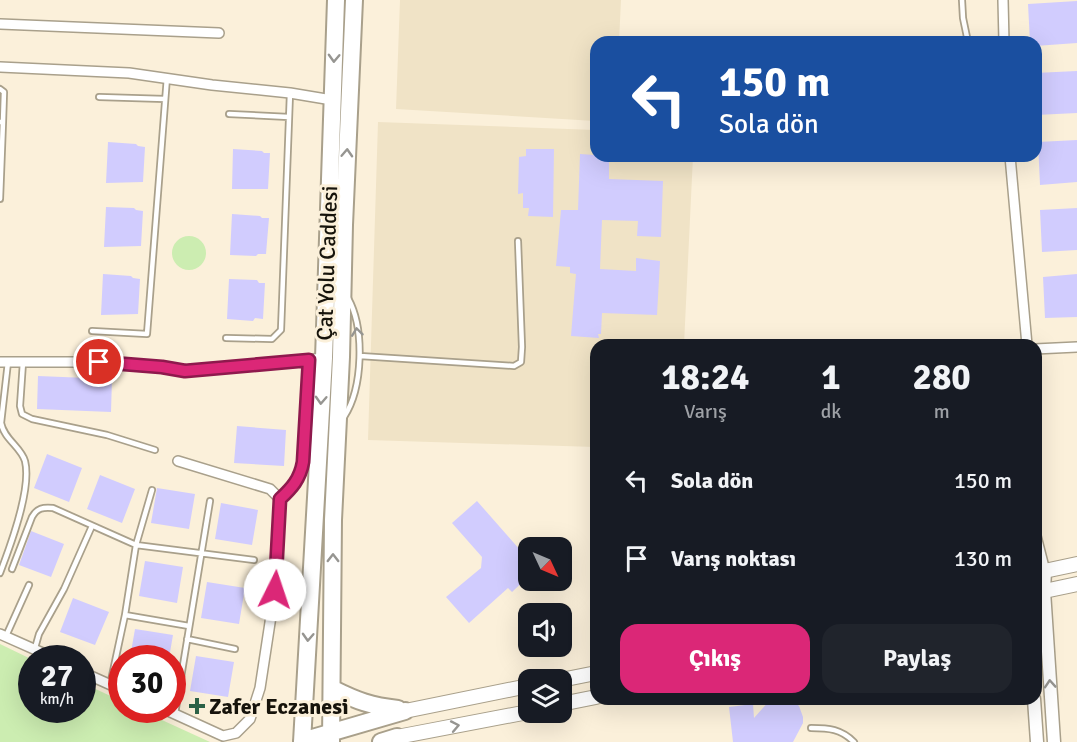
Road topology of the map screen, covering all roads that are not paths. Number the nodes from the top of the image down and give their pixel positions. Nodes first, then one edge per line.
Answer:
1 (336, 0) edge
2 (354, 0) edge
3 (962, 0) edge
4 (1003, 0) edge
5 (0, 24) edge
6 (219, 33) dead end
7 (967, 36) edge
8 (1004, 36) edge
9 (0, 67) edge
10 (166, 77) junction
11 (0, 89) edge
12 (290, 93) junction
13 (99, 97) dead end
14 (165, 99) junction
15 (332, 100) junction
16 (229, 114) dead end
17 (289, 117) junction
18 (2, 122) edge
19 (1011, 162) edge
20 (0, 199) edge
21 (518, 241) dead end
22 (343, 288) junction
23 (92, 331) dead end
24 (226, 338) dead end
25 (1026, 339) edge
26 (1077, 347) edge
27 (1042, 349) edge
28 (360, 356) junction
29 (316, 359) junction
30 (4, 362) edge
31 (23, 362) junction
32 (338, 427) junction
33 (1, 433) edge
34 (155, 450) dead end
35 (178, 461) dead end
36 (152, 490) dead end
37 (280, 499) junction
38 (210, 501) dead end
39 (92, 526) junction
40 (136, 546) junction
41 (201, 553) junction
42 (254, 560) dead end
43 (1077, 564) edge
44 (12, 569) dead end
45 (1042, 572) edge
46 (0, 573) edge
47 (1077, 584) edge
48 (29, 585) dead end
49 (1042, 591) edge
50 (125, 615) junction
51 (1042, 622) edge
52 (189, 626) junction
53 (3, 635) edge
54 (187, 639) junction
55 (24, 645) edge
56 (36, 645) edge
57 (119, 645) edge
58 (186, 645) edge
59 (235, 649) dead end
60 (590, 674) edge
61 (572, 678) edge
62 (518, 688) edge
63 (333, 689) junction
64 (590, 698) edge
65 (572, 702) edge
66 (1034, 705) edge
67 (405, 711) junction
68 (518, 714) edge
69 (186, 719) edge
70 (811, 728) dead end
71 (332, 737) edge
72 (390, 740) edge
73 (300, 742) edge
74 (854, 742) edge
75 (1037, 742) edge
76 (1054, 742) edge

1 -> 15 highway, Çat Yolu Caddesi
22 -> 2 highway, Çat Yolu Caddesi
3 - 7 lane
4 - 8 street
5 - 6 street
9 - 10 street
10 - 12 street
10 - 14 lane
11 - 18 lane
12 - 15 street
12 - 17 lane
13 - 14 lane
14 - 23 lane
15 - 29 highway, Çat Yolu Caddesi
16 - 17 lane
17 - 24 lane
18 - 20 lane
19 - 25 street
21 - 28 lane
28 -> 22 lane
22 - 32 highway, Çat Yolu Caddesi
26 - 27 street
28 - 32 lane
29 - 31 street
29 - 37 lane
29 -> 73 highway, Çat Yolu Caddesi
30 - 31 street
30 - 33 lane
31 - 34 lane
63 -> 32 highway, Çat Yolu Caddesi
33 - 46 lane
35 - 37 street
36 - 40 lane
37 - 69 street
38 - 41 lane
39 - 40 lane
39 - 44 lane
39 - 56 lane
40 - 41 lane
40 - 50 lane
41 - 42 lane
41 - 52 lane
43 - 45 main road
47 - 49 main road
48 - 53 lane
50 - 52 lane
50 - 57 lane
76 -> 51 street
52 - 54 lane
53 - 55 street
54 - 58 lane
54 - 59 lane
60 - 61 main road
62 - 67 main road
63 - 67 highway
63 - 71 highway, Çat Yolu Caddesi
64 - 65 main road
66 - 75 street
67 - 71 highway
72 -> 68 main road
70 - 74 lane
71 - 73 highway

